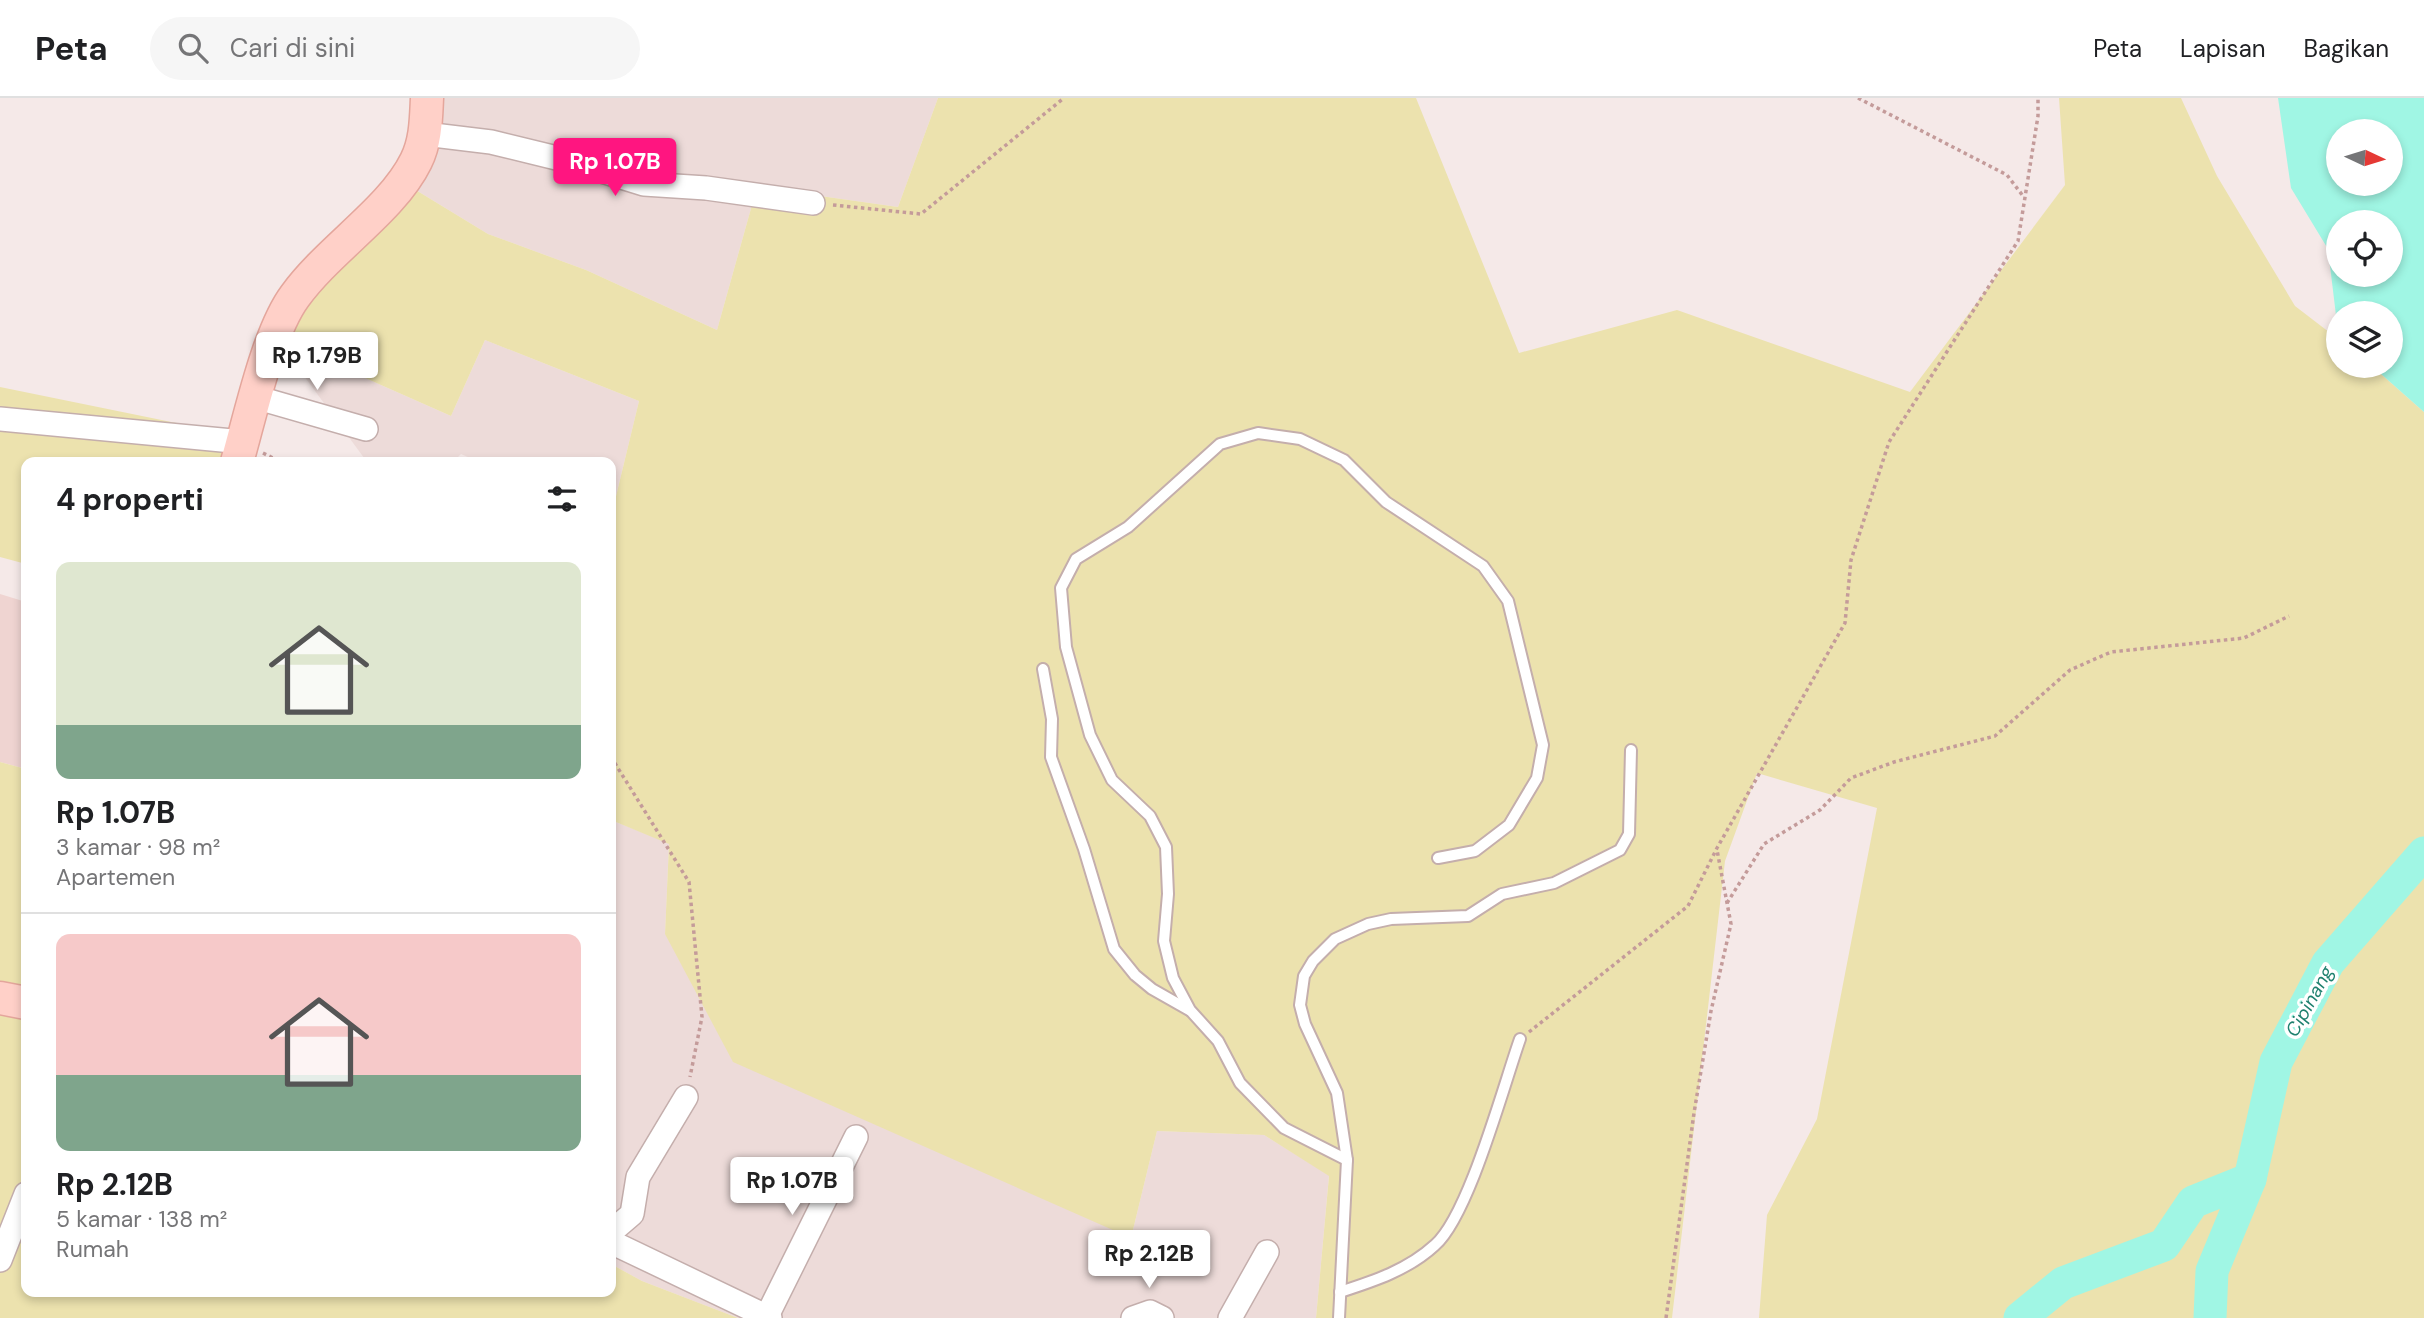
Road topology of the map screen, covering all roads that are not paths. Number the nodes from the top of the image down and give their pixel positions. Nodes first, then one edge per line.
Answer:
1 (427, 98) edge
2 (425, 134) junction
3 (813, 203) road end
4 (255, 397) junction
5 (0, 419) edge
6 (366, 429) dead end
7 (240, 452) edge
8 (1043, 669) dead end
9 (1631, 750) dead end
10 (1438, 858) dead end
11 (0, 998) edge
12 (21, 1002) edge
13 (1190, 1010) junction
14 (1520, 1039) road end
15 (685, 1097) road end
16 (856, 1138) dead end
17 (1347, 1160) junction
18 (21, 1207) edge
19 (616, 1228) edge
20 (616, 1244) edge
21 (1268, 1252) dead end
22 (0, 1260) edge
23 (1340, 1292) junction
24 (768, 1317) edge
25 (1133, 1318) edge
26 (1162, 1318) edge
27 (1230, 1318) edge
28 (1339, 1318) edge

1 - 2 main road
2 - 3 street
2 - 4 main road
4 - 6 street
4 - 7 main road
5 - 7 street
8 - 13 lane
9 - 17 lane
10 - 13 lane
11 - 12 main road
13 - 17 lane
14 - 23 lane
15 - 19 street
16 - 24 street
17 - 23 lane
18 - 22 street
20 - 24 street
21 - 27 street
23 - 28 lane
25 - 26 street

